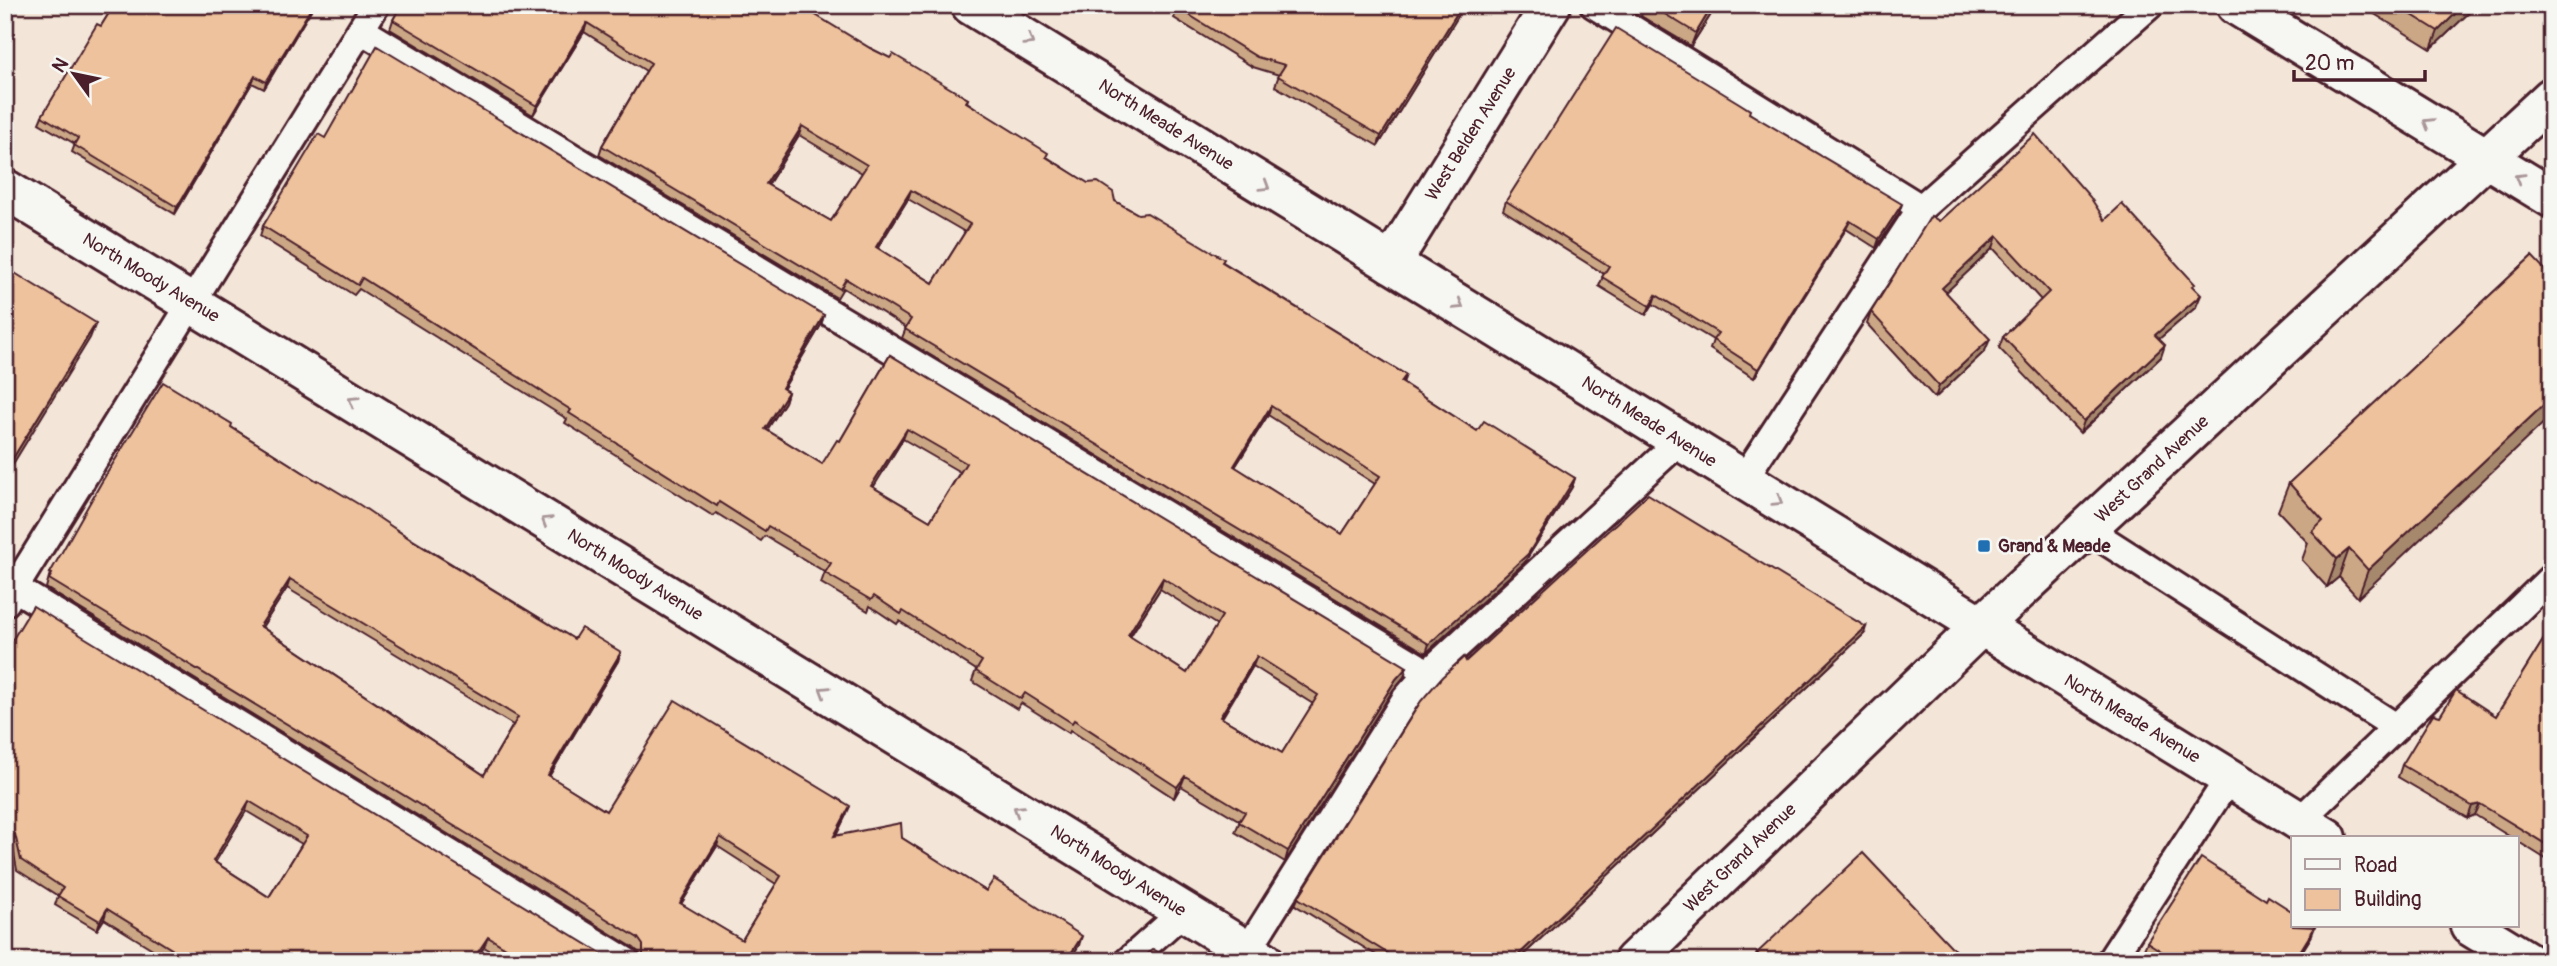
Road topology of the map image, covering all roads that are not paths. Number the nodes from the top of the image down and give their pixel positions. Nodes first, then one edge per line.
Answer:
1 (376, 5) edge
2 (971, 5) edge
3 (1551, 5) edge
4 (1594, 5) edge
5 (2150, 5) edge
6 (2250, 9) edge
7 (361, 30) junction
8 (2552, 97) edge
9 (2487, 159) junction
10 (5, 188) edge
11 (2552, 198) edge
12 (1922, 208) junction
13 (1391, 263) junction
14 (191, 303) junction
15 (1680, 441) junction
16 (1744, 480) junction
17 (2087, 529) junction
18 (2550, 582) edge
19 (10, 596) edge
20 (1981, 626) junction
21 (1428, 673) junction
22 (2396, 727) junction
23 (2229, 778) junction
24 (2313, 830) edge
25 (1183, 912) junction
26 (2473, 928) edge
27 (1256, 956) edge
28 (2518, 958) edge
29 (626, 961) edge
30 (1128, 961) edge
31 (1633, 961) edge
32 (2110, 961) edge

1 - 7 lane
2 -> 13 street, North Meade Avenue
3 - 13 street, West Belden Avenue
4 - 12 lane
5 - 12 lane
9 -> 6 street
7 - 14 lane
7 - 21 lane
8 - 9 street, West Grand Avenue
11 -> 9 street
9 - 17 street, West Grand Avenue
10 - 14 street, North Moody Avenue
12 - 16 lane
13 -> 15 street, North Meade Avenue
14 - 19 lane
25 -> 14 street, North Moody Avenue
15 - 16 street, North Meade Avenue
15 - 21 lane
16 -> 20 street, North Meade Avenue
17 - 20 street, West Grand Avenue
17 - 22 lane
18 - 22 lane
19 - 29 lane
20 - 23 street, North Meade Avenue
20 - 31 street, West Grand Avenue
21 - 27 lane
22 - 24 lane
23 - 24 street, North Meade Avenue
23 - 32 lane
25 - 27 street, North Moody Avenue
25 - 30 lane
26 - 28 street

